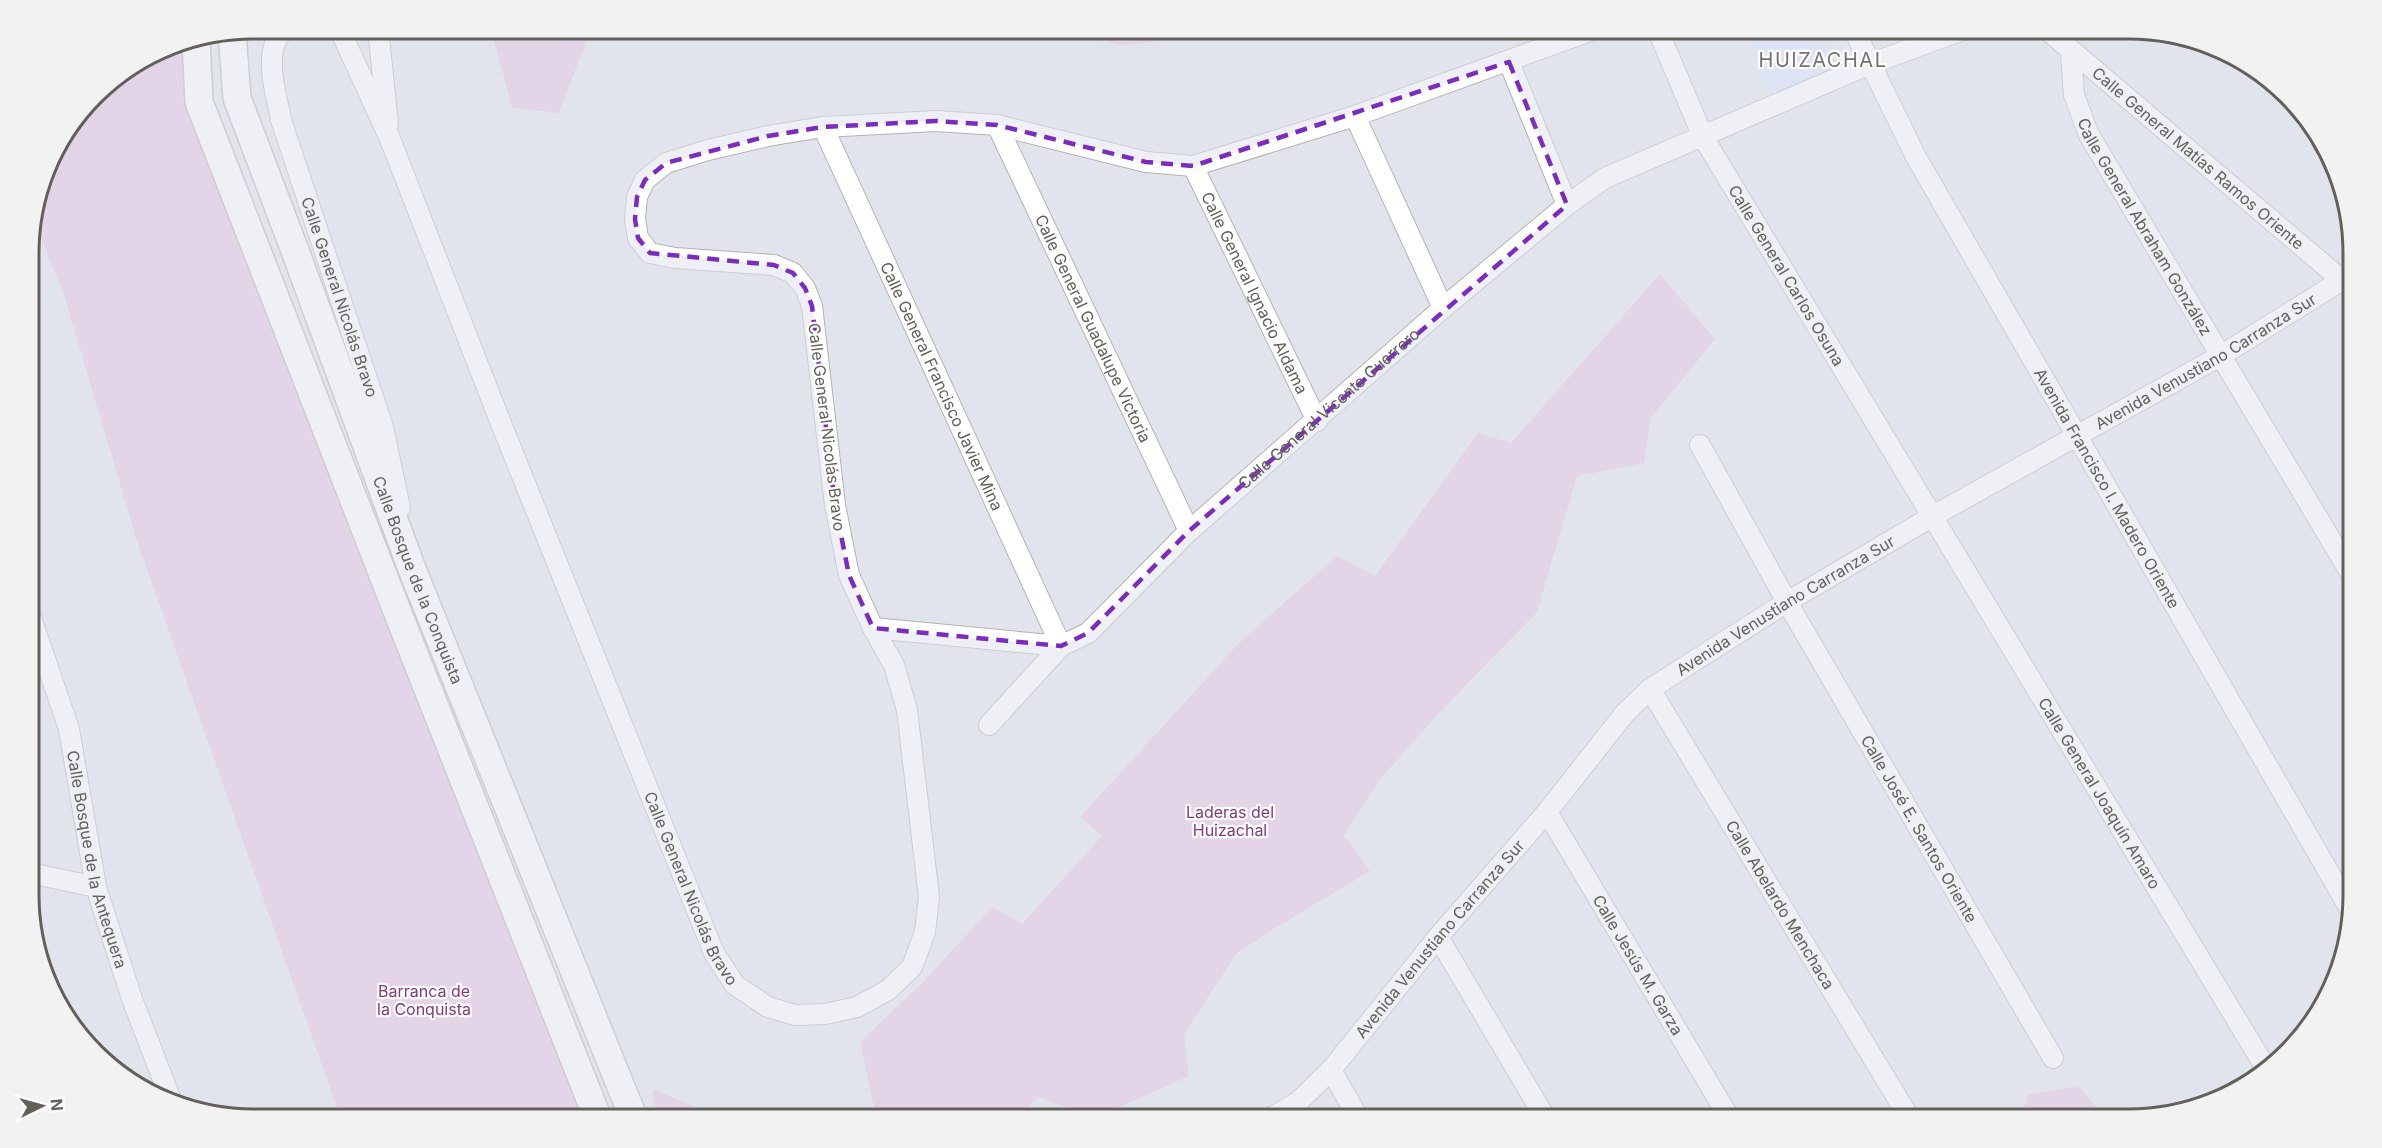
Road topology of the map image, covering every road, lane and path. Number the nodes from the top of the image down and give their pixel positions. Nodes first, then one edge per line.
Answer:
1 (277, 39) edge
2 (340, 39) edge
3 (379, 39) edge
4 (1569, 39) edge
5 (1662, 39) edge
6 (1858, 39) edge
7 (1938, 39) edge
8 (2056, 39) edge
9 (233, 40) edge
10 (196, 46) edge
11 (2071, 53) junction
12 (1509, 62) junction
13 (1870, 64) junction
14 (1355, 116) junction
15 (997, 126) junction
16 (823, 127) junction
17 (1703, 137) junction
18 (390, 139) junction
19 (1193, 166) junction
20 (1567, 205) junction
21 (2343, 277) edge
22 (2343, 284) edge
23 (1443, 308) junction
24 (2222, 355) junction
25 (1317, 420) junction
26 (2076, 436) junction
27 (1700, 445) dead end
28 (1933, 516) junction
29 (1189, 531) junction
30 (2343, 560) edge
31 (412, 569) junction
32 (1787, 602) junction
33 (873, 628) junction
34 (39, 641) edge
35 (1060, 646) junction
36 (1650, 689) junction
37 (989, 725) dead end
38 (1547, 812) junction
39 (39, 875) edge
40 (96, 887) junction
41 (2343, 897) edge
42 (1438, 937) junction
43 (2053, 1058) dead end
44 (2262, 1062) edge
45 (1330, 1070) junction
46 (168, 1091) edge
47 (594, 1109) edge
48 (630, 1109) edge
49 (1286, 1109) edge
50 (1353, 1109) edge
51 (1540, 1109) edge
52 (1724, 1109) edge
53 (1904, 1109) edge

1 - 31 street, Calle General Nicolás Bravo
2 - 18 street, Calle General Nicolás Bravo
3 - 18 street, Calle General Nicolás Bravo
4 - 12 street
5 - 17 street, Calle General Carlos Osuna
6 - 13 street, Avenida Francisco I. Madero Oriente
7 - 13 street, Calle General Vicente Guerrero
8 - 11 street, Calle General Matías Ramos Oriente
9 - 31 main road, Calle Bosque de la Conquista
10 - 47 main road, Calle Bosque de la Conquista
11 - 21 street, Calle General Matías Ramos Oriente
11 - 24 street, Calle General Abraham González
12 - 14 street
12 - 20 street
13 - 17 street, Calle General Vicente Guerrero
13 - 26 street, Avenida Francisco I. Madero Oriente
14 - 19 street
14 - 23 street
15 - 16 street
15 - 19 street
15 - 29 street, Calle General Guadalupe Victoria
16 - 33 street, Calle General Nicolás Bravo
16 - 35 street, Calle General Francisco Javier Mina
17 - 20 street, Calle General Vicente Guerrero
17 - 28 street, Calle General Carlos Osuna
18 - 33 street, Calle General Nicolás Bravo
19 - 25 street, Calle General Ignacio Aldama
20 - 23 street, Calle General Vicente Guerrero
22 - 24 street, Avenida Venustiano Carranza Sur
23 - 25 street, Calle General Vicente Guerrero
24 - 26 street, Avenida Venustiano Carranza Sur
24 - 30 street, Calle General Abraham González
25 - 29 street, Calle General Vicente Guerrero
26 - 28 street, Avenida Venustiano Carranza Sur
26 - 41 street, Avenida Francisco I. Madero Oriente
27 - 32 street, Calle José E. Santos Oriente
28 - 32 street, Avenida Venustiano Carranza Sur
28 - 44 street, Calle General Joaquín Amaro
29 - 35 street, Calle General Vicente Guerrero
31 - 48 main road, Calle Bosque de la Conquista
32 - 36 street, Avenida Venustiano Carranza Sur
32 - 43 street, Calle José E. Santos Oriente
33 - 35 street
34 - 40 street, Calle Bosque de la Antequera
35 - 37 street, Calle General Vicente Guerrero
36 - 38 street, Avenida Venustiano Carranza Sur
36 - 53 street, Calle Abelardo Menchaca
38 - 42 street, Avenida Venustiano Carranza Sur
38 - 52 street, Calle Jesús M. Garza
39 - 40 street
40 - 46 street, Calle Bosque de la Antequera
42 - 45 street, Avenida Venustiano Carranza Sur
42 - 51 street
45 - 49 street, Avenida Venustiano Carranza Sur
45 - 50 street

